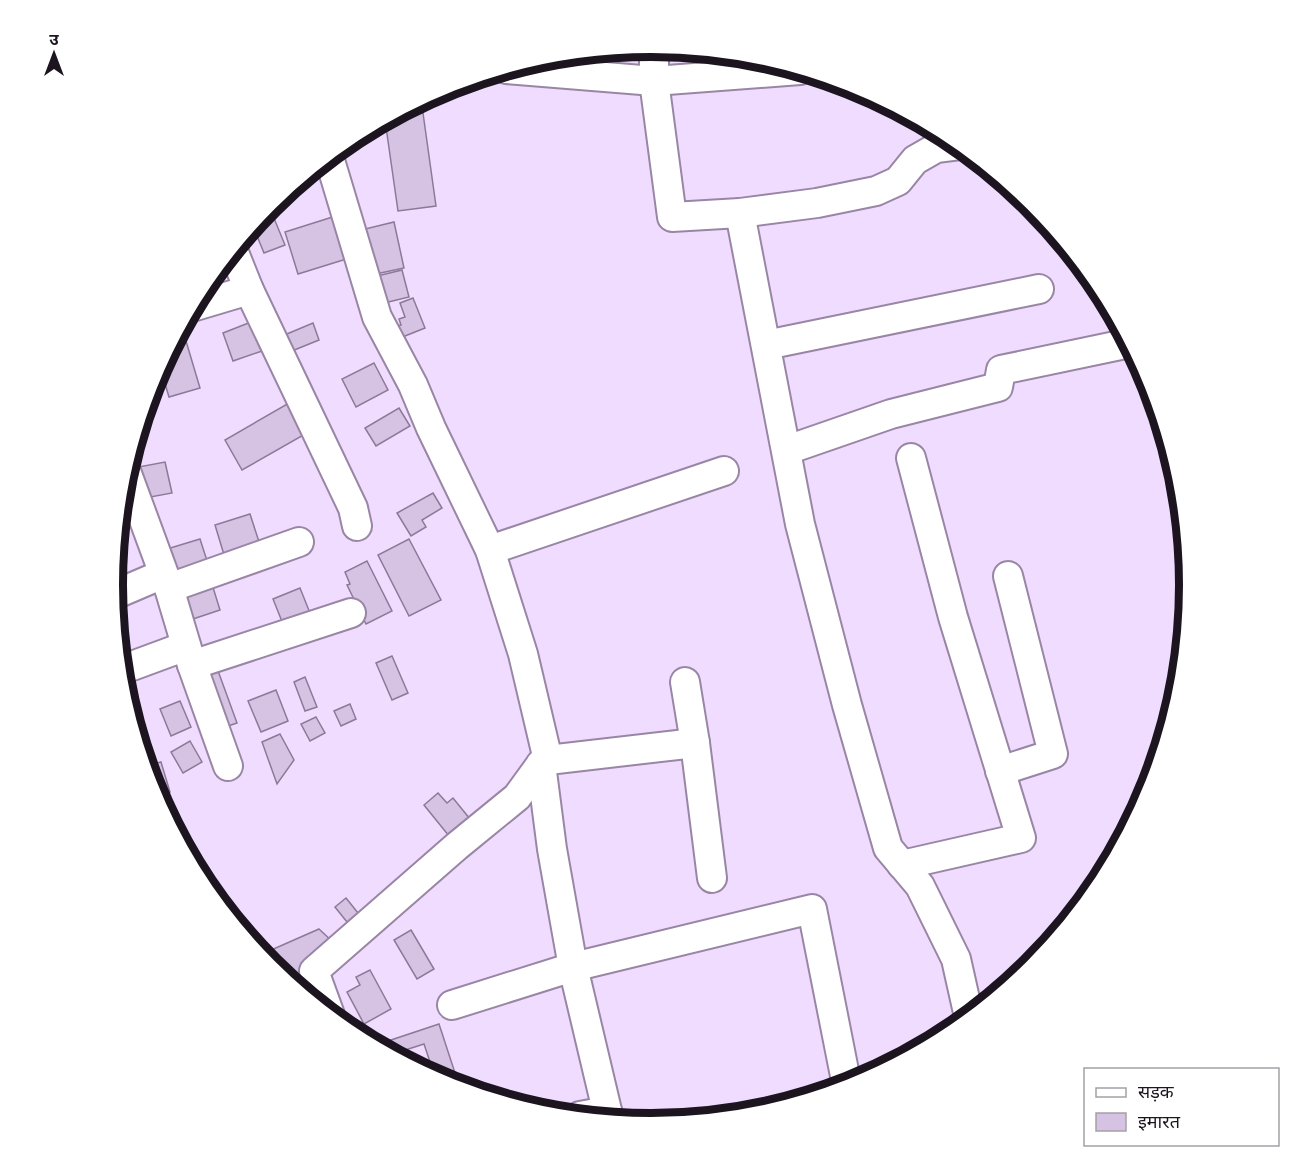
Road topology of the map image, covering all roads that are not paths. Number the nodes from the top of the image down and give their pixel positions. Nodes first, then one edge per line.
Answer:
1 (654, 57) edge
2 (560, 65) edge
3 (775, 72) edge
4 (654, 81) junction
5 (946, 147) edge
6 (331, 166) edge
7 (740, 213) junction
8 (237, 259) edge
9 (1039, 289) dead end
10 (249, 290) junction
11 (205, 304) edge
12 (765, 345) junction
13 (1122, 345) edge
14 (787, 450) junction
15 (911, 458) dead end
16 (724, 471) dead end
17 (132, 491) edge
18 (357, 526) dead end
19 (299, 542) dead end
20 (490, 550) junction
21 (1008, 576) dead end
22 (166, 581) junction
23 (123, 592) edge
24 (351, 613) dead end
25 (189, 656) junction
26 (130, 668) edge
27 (685, 682) dead end
28 (695, 743) junction
29 (544, 762) junction
30 (228, 766) dead end
31 (1000, 771) junction
32 (902, 866) junction
33 (712, 878) dead end
34 (573, 967) junction
35 (324, 999) edge
36 (974, 1003) edge
37 (452, 1005) dead end
38 (845, 1076) edge
39 (597, 1110) edge

1 - 4 street
2 - 4 street
3 - 4 street
4 - 7 street
5 - 7 street
6 - 20 street
7 - 12 street
8 - 10 street
9 - 12 street
10 - 11 street
10 - 18 street
12 - 14 street
13 - 14 street
14 - 32 street
15 - 31 street
16 - 20 street
17 - 22 street
19 - 22 street
20 - 29 street
21 - 31 street
22 - 23 street
22 - 25 street
24 - 25 street
25 - 26 street
25 - 30 street
27 - 28 street
28 - 29 street
28 - 33 street
29 - 34 street
29 - 35 street
31 - 32 street
32 - 36 street
34 - 37 street
34 - 38 street
34 - 39 street

